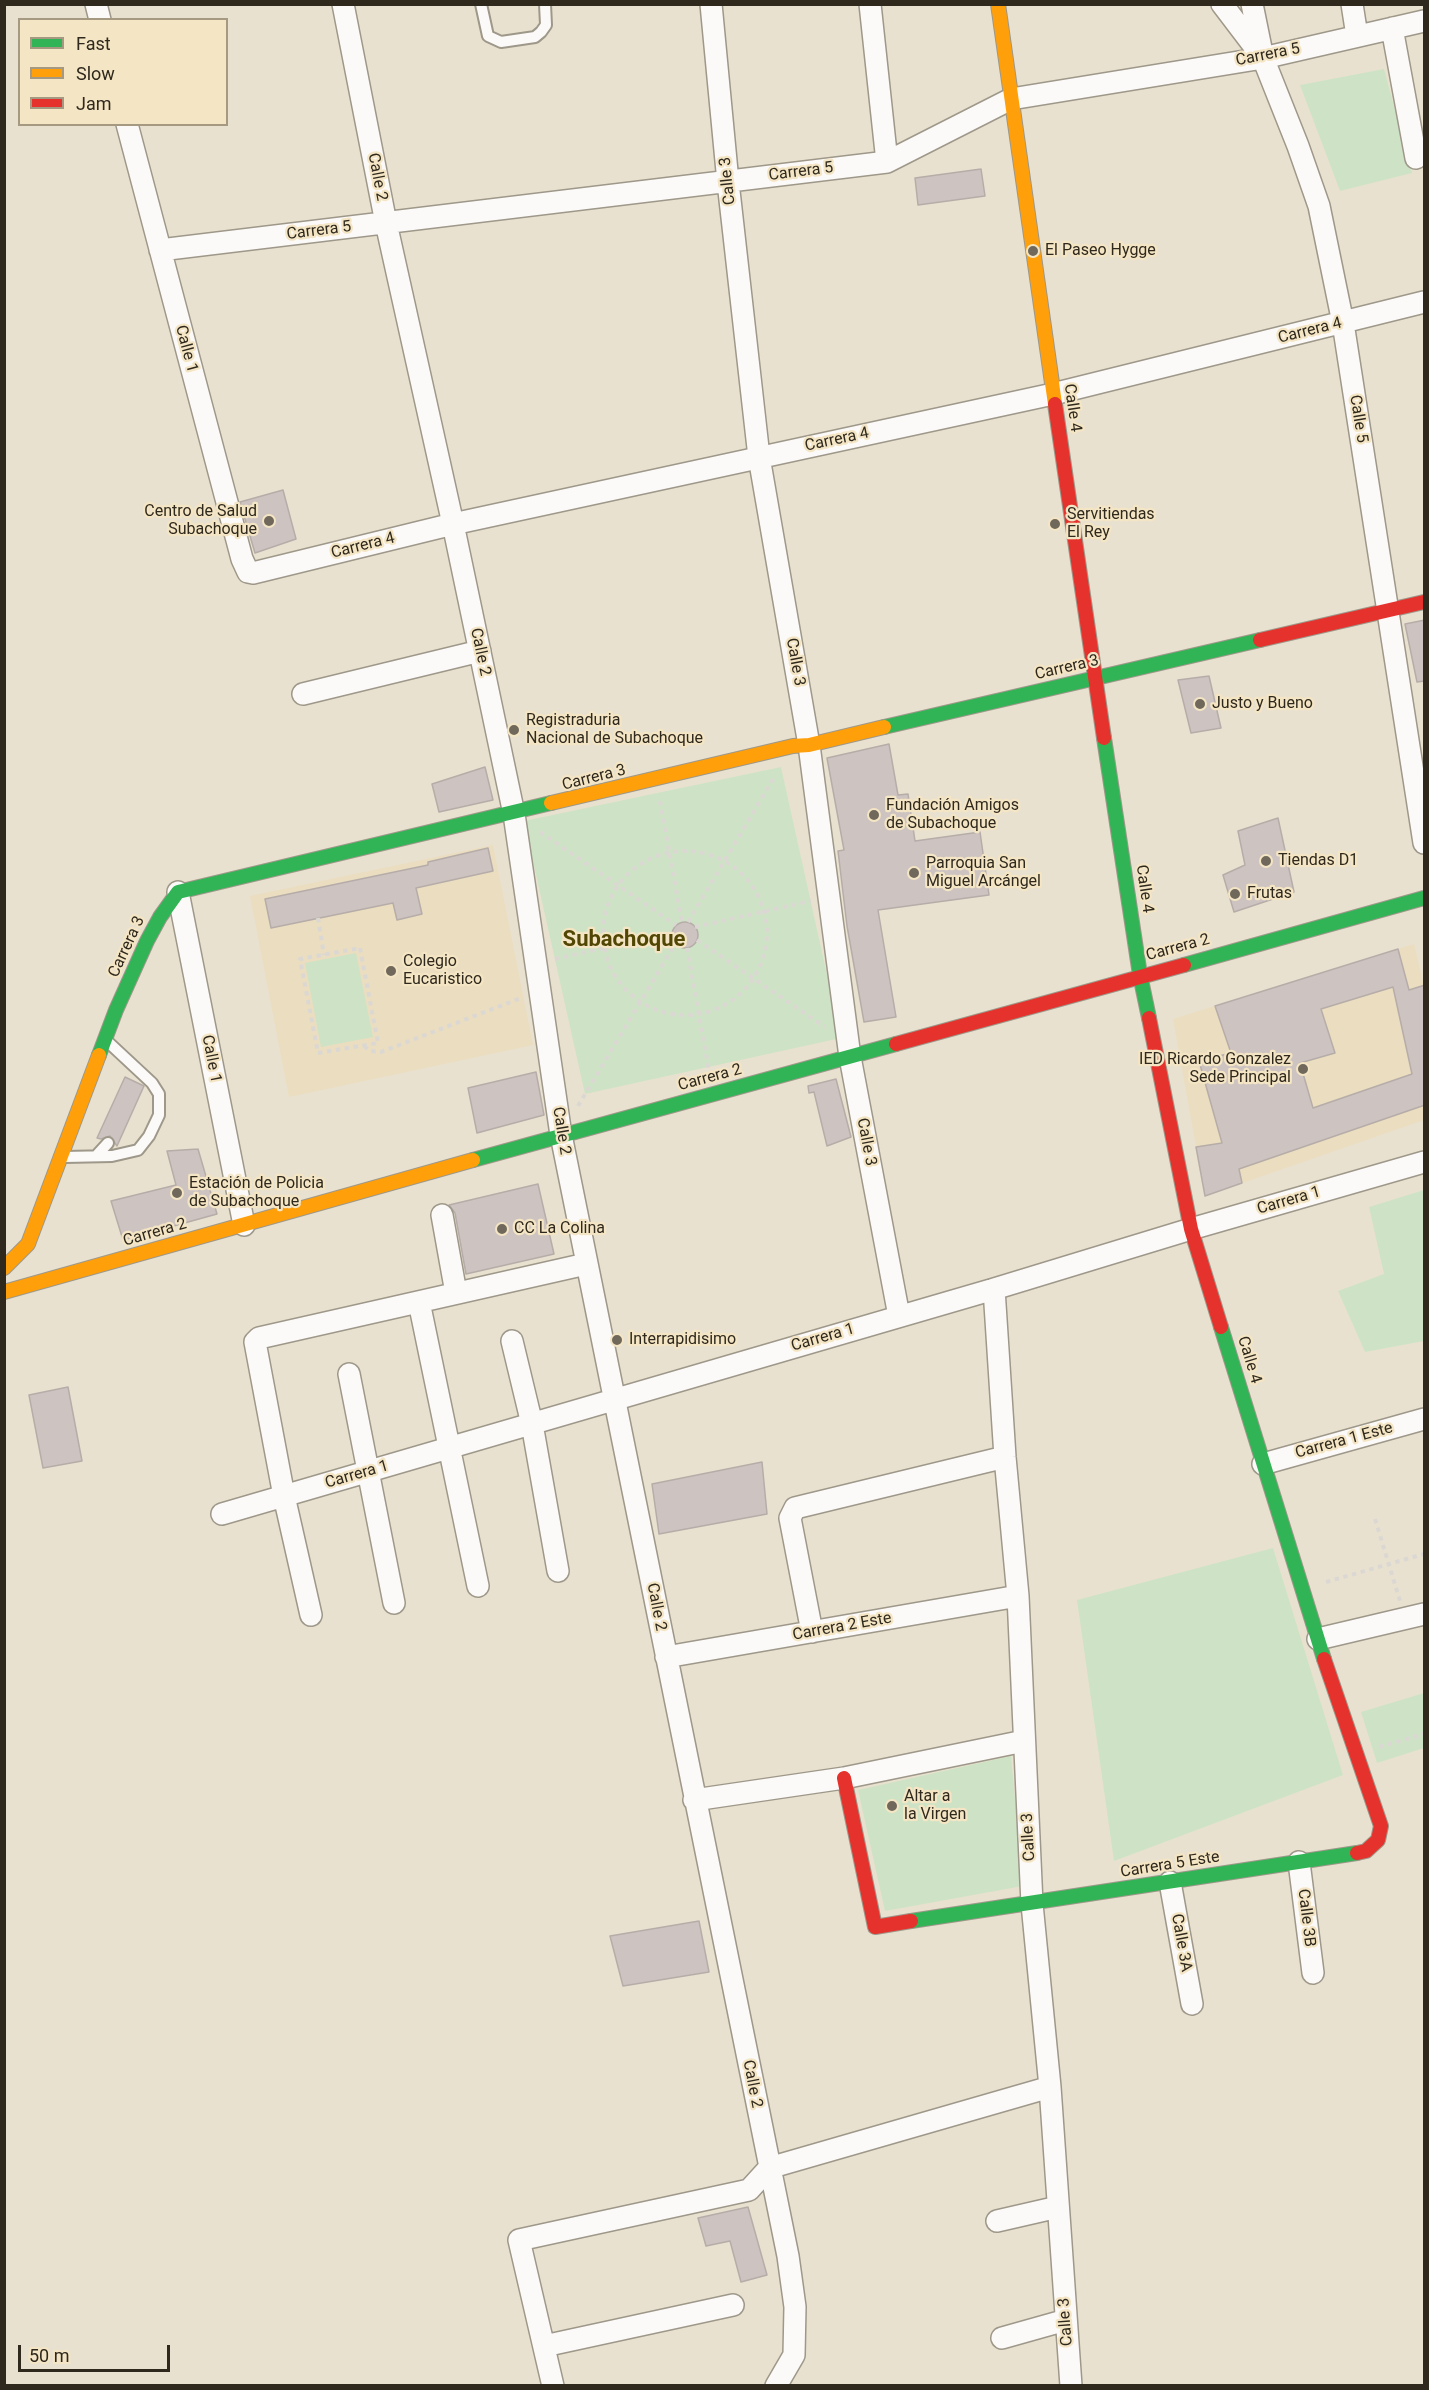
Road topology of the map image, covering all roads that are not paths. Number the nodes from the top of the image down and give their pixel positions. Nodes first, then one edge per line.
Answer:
1 (343, 4) edge
2 (481, 4) edge
3 (544, 4) edge
4 (711, 4) edge
5 (870, 4) edge
6 (998, 4) edge
7 (1222, 4) edge
8 (1252, 4) edge
9 (1352, 4) edge
10 (1425, 21) edge
11 (1392, 28) junction
12 (1357, 36) junction
13 (1263, 58) junction
14 (1011, 99) junction
15 (128, 126) edge
16 (1416, 158) dead end
17 (887, 162) junction
18 (728, 182) junction
19 (386, 223) junction
20 (160, 250) junction
21 (1425, 302) edge
22 (1343, 323) junction
23 (1053, 394) junction
24 (759, 457) junction
25 (453, 524) junction
26 (248, 572) joint
27 (1425, 602) edge
28 (1388, 610) junction
29 (480, 651) junction
30 (1096, 678) junction
31 (303, 694) dead end
32 (801, 746) junction
33 (514, 814) junction
34 (1425, 843) edge
35 (178, 892) junction
36 (1425, 898) edge
37 (1140, 975) junction
38 (105, 1040) junction
39 (849, 1050) junction
40 (134, 1068) junction
41 (133, 1081) dead end
42 (561, 1135) junction
43 (108, 1143) dead end
44 (97, 1155) junction
45 (61, 1158) junction
46 (1425, 1162) edge
47 (442, 1215) dead end
48 (244, 1225) junction
49 (1191, 1229) junction
50 (28, 1244) junction
51 (586, 1264) junction
52 (4, 1268) edge
53 (40, 1282) junction
54 (994, 1288) junction
55 (4, 1292) edge
56 (456, 1293) junction
57 (419, 1302) junction
58 (899, 1316) junction
59 (512, 1341) dead end
60 (349, 1374) dead end
61 (616, 1399) junction
62 (1425, 1419) edge
63 (532, 1424) junction
64 (450, 1447) junction
65 (1005, 1457) junction
66 (1263, 1464) junction
67 (367, 1472) junction
68 (284, 1496) junction
69 (222, 1514) dead end
70 (558, 1571) dead end
71 (478, 1586) dead end
72 (1018, 1596) junction
73 (394, 1602) dead end
74 (311, 1614) dead end
75 (1415, 1616) edge
76 (812, 1632) junction
77 (1318, 1639) junction
78 (666, 1657) junction
79 (1024, 1741) junction
80 (1357, 1755) joint
81 (844, 1778) junction
82 (694, 1800) junction
83 (1299, 1862) junction
84 (1170, 1882) junction
85 (1032, 1904) junction
86 (1313, 1973) dead end
87 (1192, 2004) dead end
88 (1050, 2087) junction
89 (769, 2168) junction
90 (1058, 2207) junction
91 (997, 2221) dead end
92 (733, 2305) dead end
93 (1066, 2320) junction
94 (1002, 2338) dead end
95 (544, 2346) junction
96 (553, 2385) edge
97 (776, 2385) edge
98 (1071, 2385) edge

1 - 19 street, Calle 2
2 - 3 lane
4 - 18 street, Calle 3
5 - 17 street
6 - 14 street, Calle 4
7 - 13 street
8 - 13 street, Calle 5
9 - 12 street
10 - 11 street, Carrera 5
11 - 12 street, Carrera 5
11 - 16 street
12 - 13 street, Carrera 5
13 - 14 street, Carrera 5
13 - 22 street, Calle 5
14 - 17 street, Carrera 5
14 - 23 street, Calle 4
15 - 20 street, Calle 1
17 - 18 street, Carrera 5
18 - 19 street, Carrera 5
18 - 24 street, Calle 3
19 - 20 street, Carrera 5
19 - 25 street, Calle 2
20 - 26 street, Calle 1
21 - 22 street, Carrera 4
22 - 23 street, Carrera 4
22 - 28 street, Calle 5
23 - 24 street, Carrera 4
23 - 30 street, Calle 4
24 - 25 street, Carrera 4
24 - 32 street, Calle 3
25 - 26 street, Carrera 4
25 - 29 street, Calle 2
27 - 28 street, Carrera 3
28 - 30 street, Carrera 3
28 - 34 street, Calle 5
29 - 31 street
29 - 33 street, Calle 2
30 - 32 street, Carrera 3
30 - 37 street, Calle 4
32 - 33 street, Carrera 3
32 - 39 street, Calle 3
33 - 35 street, Carrera 3
33 - 42 street, Calle 2
35 - 38 street, Carrera 3
35 - 48 street, Calle 1
36 - 37 street, Carrera 2
37 - 39 street, Carrera 2
37 - 49 street, Calle 4
38 - 40 lane
38 - 45 street, Carrera 3
39 - 42 street, Carrera 2
39 - 58 street, Calle 3
40 - 41 lane
40 - 44 lane
42 - 48 street, Carrera 2
42 - 51 street, Calle 2
43 - 44 lane
44 - 45 lane
45 - 50 street, Carrera 3
46 - 49 street, Carrera 1
47 - 56 street
48 - 53 street, Carrera 2
49 - 54 street, Carrera 1
49 - 66 street, Calle 4
50 - 52 street, Carrera 3
50 - 53 street
51 - 56 street
51 - 61 street, Calle 2
53 - 55 street, Carrera 2
54 - 58 street, Carrera 1
54 - 65 street, Calle 3
56 - 57 street
57 - 64 street
57 - 68 street
58 - 61 street, Carrera 1
59 - 63 street
60 - 67 street
61 - 63 street, Carrera 1
61 - 78 street, Calle 2
62 - 66 street, Carrera 1 Este
63 - 64 street, Carrera 1
63 - 70 street
64 - 67 street, Carrera 1
64 - 71 street
65 - 72 street, Calle 3
65 - 76 street
66 - 77 street, Calle 4
67 - 68 street, Carrera 1
67 - 73 street
68 - 69 street, Carrera 1
68 - 74 street
72 - 76 street, Carrera 2 Este
72 - 79 street, Calle 3
75 - 77 street
76 - 78 street, Carrera 2 Este
77 - 80 street, Calle 4
78 - 82 street, Calle 2
79 - 81 street
79 - 85 street, Calle 3
80 - 83 street, Carrera 5 Este
81 - 82 street
81 - 85 street, Carrera 5 Este
82 - 89 street, Calle 2
83 - 84 street, Carrera 5 Este
83 - 86 street, Calle 3B
84 - 85 street, Carrera 5 Este
84 - 87 street, Calle 3A
85 - 88 street, Calle 3
88 - 89 street
88 - 90 street, Calle 3
89 - 95 street
89 - 97 street, Calle 2
90 - 91 street
90 - 93 street, Calle 3
92 - 95 street
93 - 94 street
93 - 98 street, Calle 3
95 - 96 street

